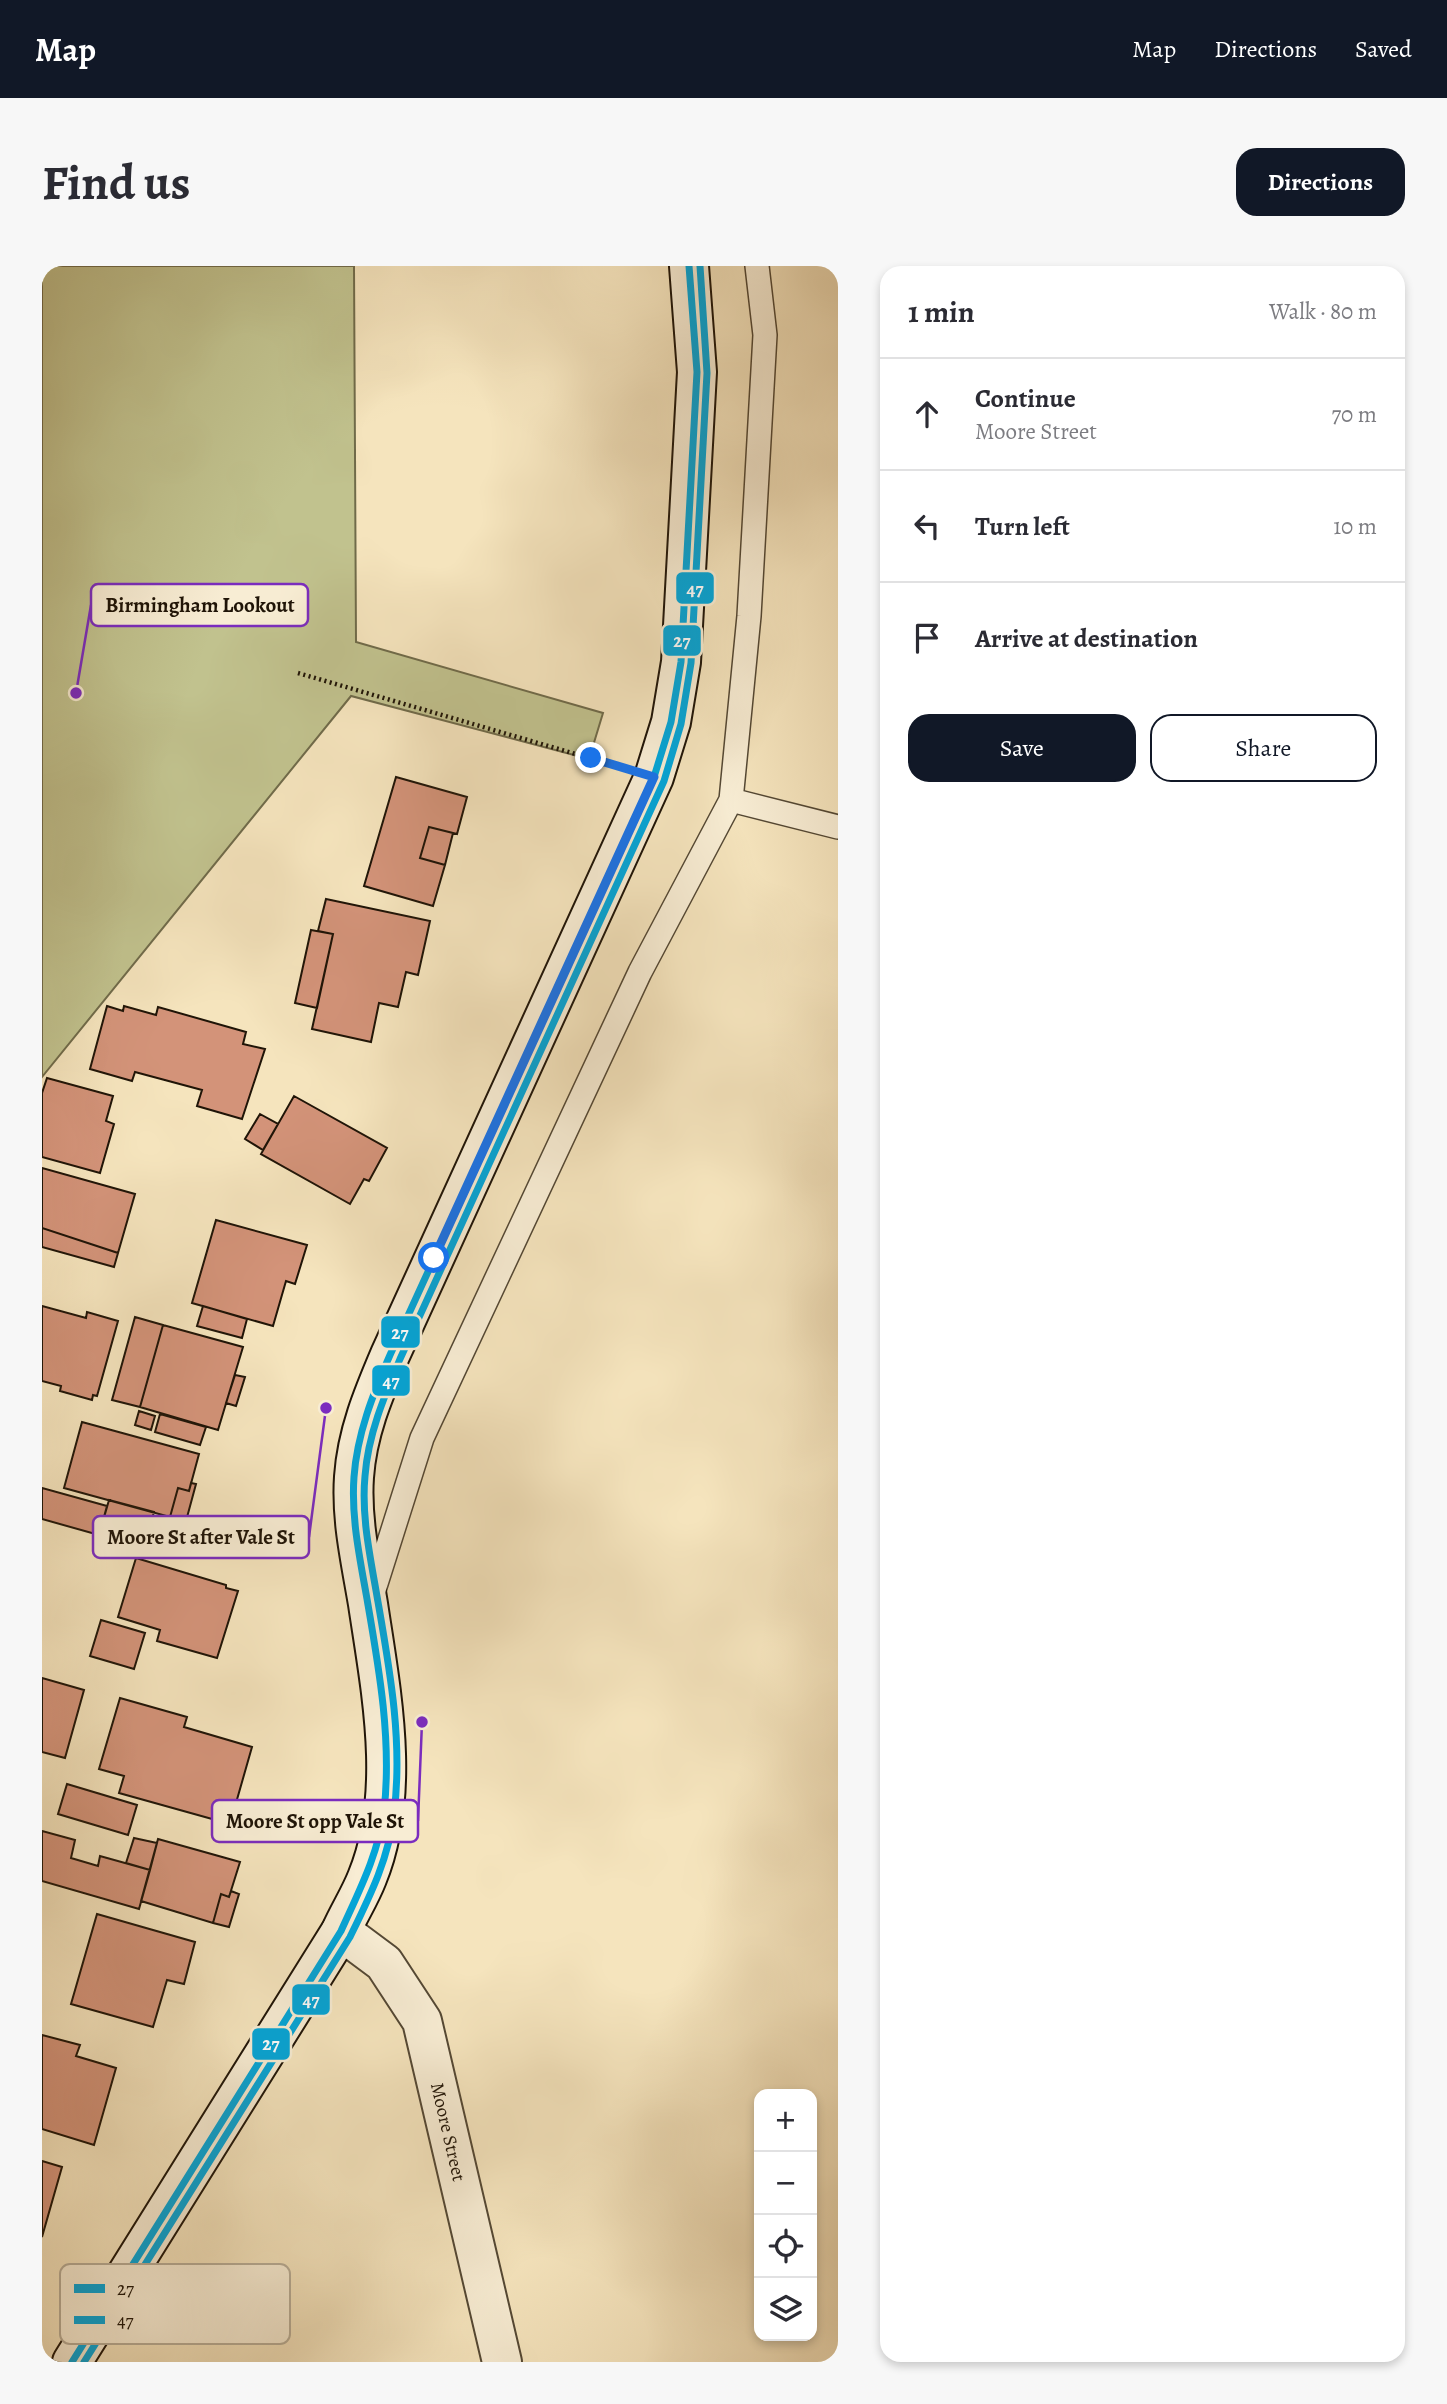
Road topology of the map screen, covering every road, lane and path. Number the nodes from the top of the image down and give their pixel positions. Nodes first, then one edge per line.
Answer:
1 (689, 266) edge
2 (757, 266) edge
3 (298, 673) dead end
4 (654, 777) junction
5 (731, 800) junction
6 (838, 827) edge
7 (368, 1607) junction
8 (341, 1931) junction
9 (133, 2264) edge
10 (83, 2344) edge
11 (72, 2362) edge
12 (502, 2362) edge

1 - 4 main road
2 - 5 lane
3 - 4 path
4 - 7 main road
5 - 6 lane
5 - 7 lane
7 - 8 main road
8 - 9 main road
8 - 12 main road, Moore Street
10 - 11 main road

